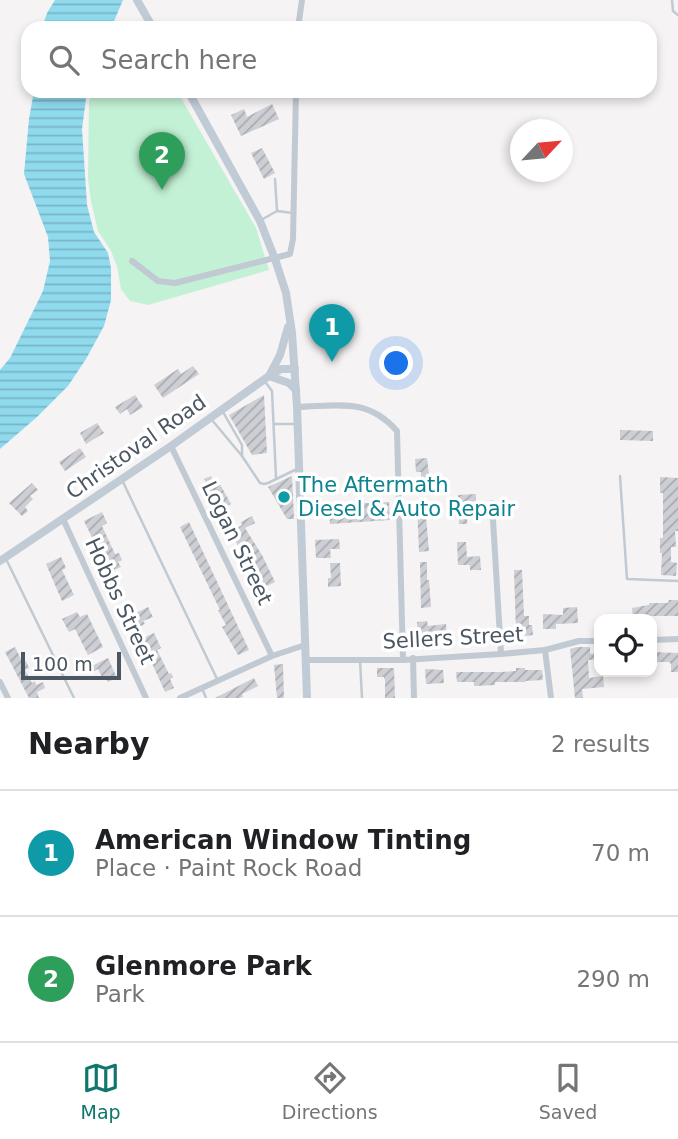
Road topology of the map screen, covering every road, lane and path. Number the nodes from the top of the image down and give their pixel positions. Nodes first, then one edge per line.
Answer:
1 (137, 0) edge
2 (302, 0) edge
3 (672, 0) edge
4 (678, 15) edge
5 (149, 21) edge
6 (299, 21) edge
7 (192, 98) edge
8 (296, 98) edge
9 (275, 179) dead end
10 (277, 211) junction
11 (293, 213) junction
12 (260, 221) junction
13 (275, 259) junction
14 (132, 261) dead end
15 (289, 318) junction
16 (295, 369) junction
17 (266, 378) junction
18 (296, 390) junction
19 (297, 407) junction
20 (222, 410) junction
21 (211, 418) junction
22 (274, 424) junction
23 (298, 424) junction
24 (171, 446) junction
25 (242, 456) junction
26 (299, 468) junction
27 (620, 476) dead end
28 (121, 479) junction
29 (276, 479) junction
30 (492, 503) dead end
31 (63, 519) junction
32 (3, 559) edge
33 (678, 581) edge
34 (678, 639) edge
35 (657, 640) edge
36 (594, 641) edge
37 (305, 645) junction
38 (545, 650) junction
39 (501, 654) junction
40 (272, 656) junction
41 (413, 658) junction
42 (307, 660) junction
43 (360, 660) junction
44 (403, 660) junction
45 (218, 681) junction
46 (0, 682) edge
47 (202, 688) junction
48 (9, 698) edge
49 (74, 698) edge
50 (146, 698) edge
51 (180, 698) edge
52 (206, 698) edge
53 (307, 698) edge
54 (362, 698) edge
55 (414, 698) edge
56 (551, 698) edge

1 - 5 main road
2 - 6 street
3 - 4 lane
7 - 12 main road
8 - 11 street
9 - 10 lane
10 - 11 lane
10 - 12 lane
11 - 13 street
12 - 13 main road
13 - 14 street
13 - 15 main road
15 - 16 main road
15 - 17 main road
16 - 17 main road, Christoval Road
16 - 18 main road
17 - 18 main road
17 - 20 main road, Christoval Road
17 - 22 lane
18 - 19 main road
19 - 23 main road
19 - 44 street
20 - 21 main road, Christoval Road
20 - 25 lane
21 - 24 main road, Christoval Road
21 - 25 lane
22 - 23 lane
22 - 29 lane
23 - 26 main road
24 - 28 main road, Christoval Road
24 - 40 street, Logan Street
25 - 29 lane
26 - 29 lane
26 - 37 main road
27 - 33 lane
28 - 31 main road, Christoval Road
28 - 45 lane
30 - 39 street
31 - 32 main road, Christoval Road
31 - 50 street, Hobbs Street
32 - 49 lane
34 - 35 street
36 - 38 street, Sellers Street
37 - 40 street
37 - 42 main road
38 - 39 street, Sellers Street
38 - 56 street
39 - 41 street, Sellers Street
40 - 45 street
41 - 44 street, Sellers Street
41 - 55 street
42 - 43 street, Sellers Street
42 - 53 main road
43 - 44 street, Sellers Street
43 - 54 lane
45 - 47 street
46 - 48 street
47 - 51 street
47 - 52 lane

